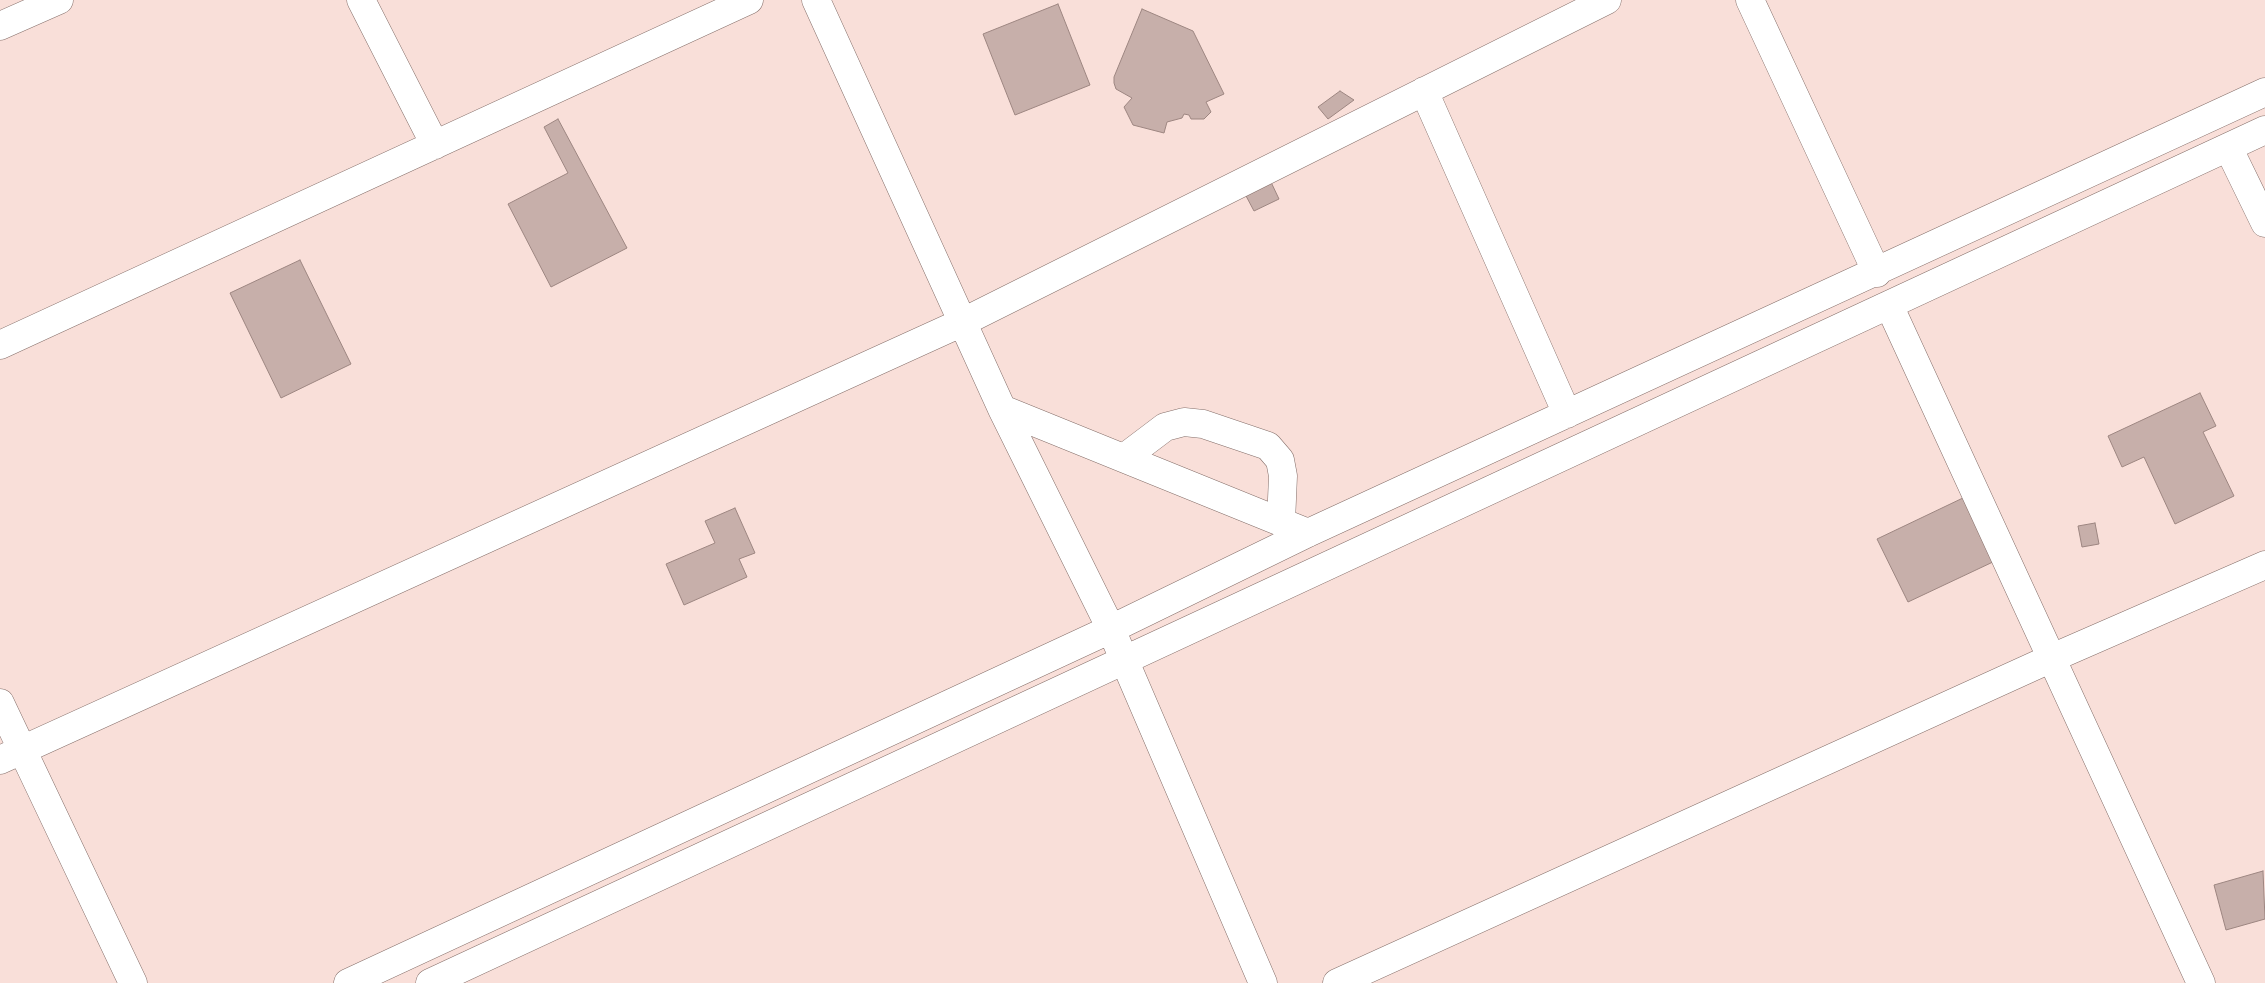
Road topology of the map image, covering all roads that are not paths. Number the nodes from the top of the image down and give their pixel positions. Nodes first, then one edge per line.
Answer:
1 (59, 0) edge
2 (361, 0) edge
3 (749, 0) edge
4 (816, 0) edge
5 (1607, 0) edge
6 (1750, 0) edge
7 (0, 26) edge
8 (1424, 92) junction
9 (2265, 92) edge
10 (2265, 130) edge
11 (435, 145) junction
12 (2228, 147) junction
13 (2265, 224) edge
14 (1877, 273) junction
15 (1889, 304) junction
16 (963, 322) junction
17 (0, 345) edge
18 (1002, 409) junction
19 (1567, 414) junction
20 (1124, 458) junction
21 (1281, 522) junction
22 (1308, 533) junction
23 (2265, 565) edge
24 (1111, 628) junction
25 (2052, 658) junction
26 (1123, 661) junction
27 (0, 703) edge
28 (11, 755) edge
29 (2195, 981) edge
30 (133, 983) edge
31 (348, 983) edge
32 (430, 983) edge
33 (1263, 983) edge
34 (1338, 983) edge

1 - 7 street
2 - 11 street
3 - 11 street
4 - 16 street
5 - 8 street
6 - 14 street
8 - 16 street
8 - 19 street
9 - 14 street
10 - 12 street
11 - 17 street
12 - 13 street
12 - 15 street
14 - 19 street
15 - 25 street
15 - 26 street
16 - 18 street
16 - 28 street
18 - 20 street
18 - 24 street
19 - 22 street
20 - 21 street
20 - 21 street
21 - 22 street
22 - 24 street
23 - 25 street
24 - 26 street
24 - 31 street
25 - 29 street
25 - 34 street
26 - 32 street
26 - 33 street
27 - 28 street
28 - 30 street

